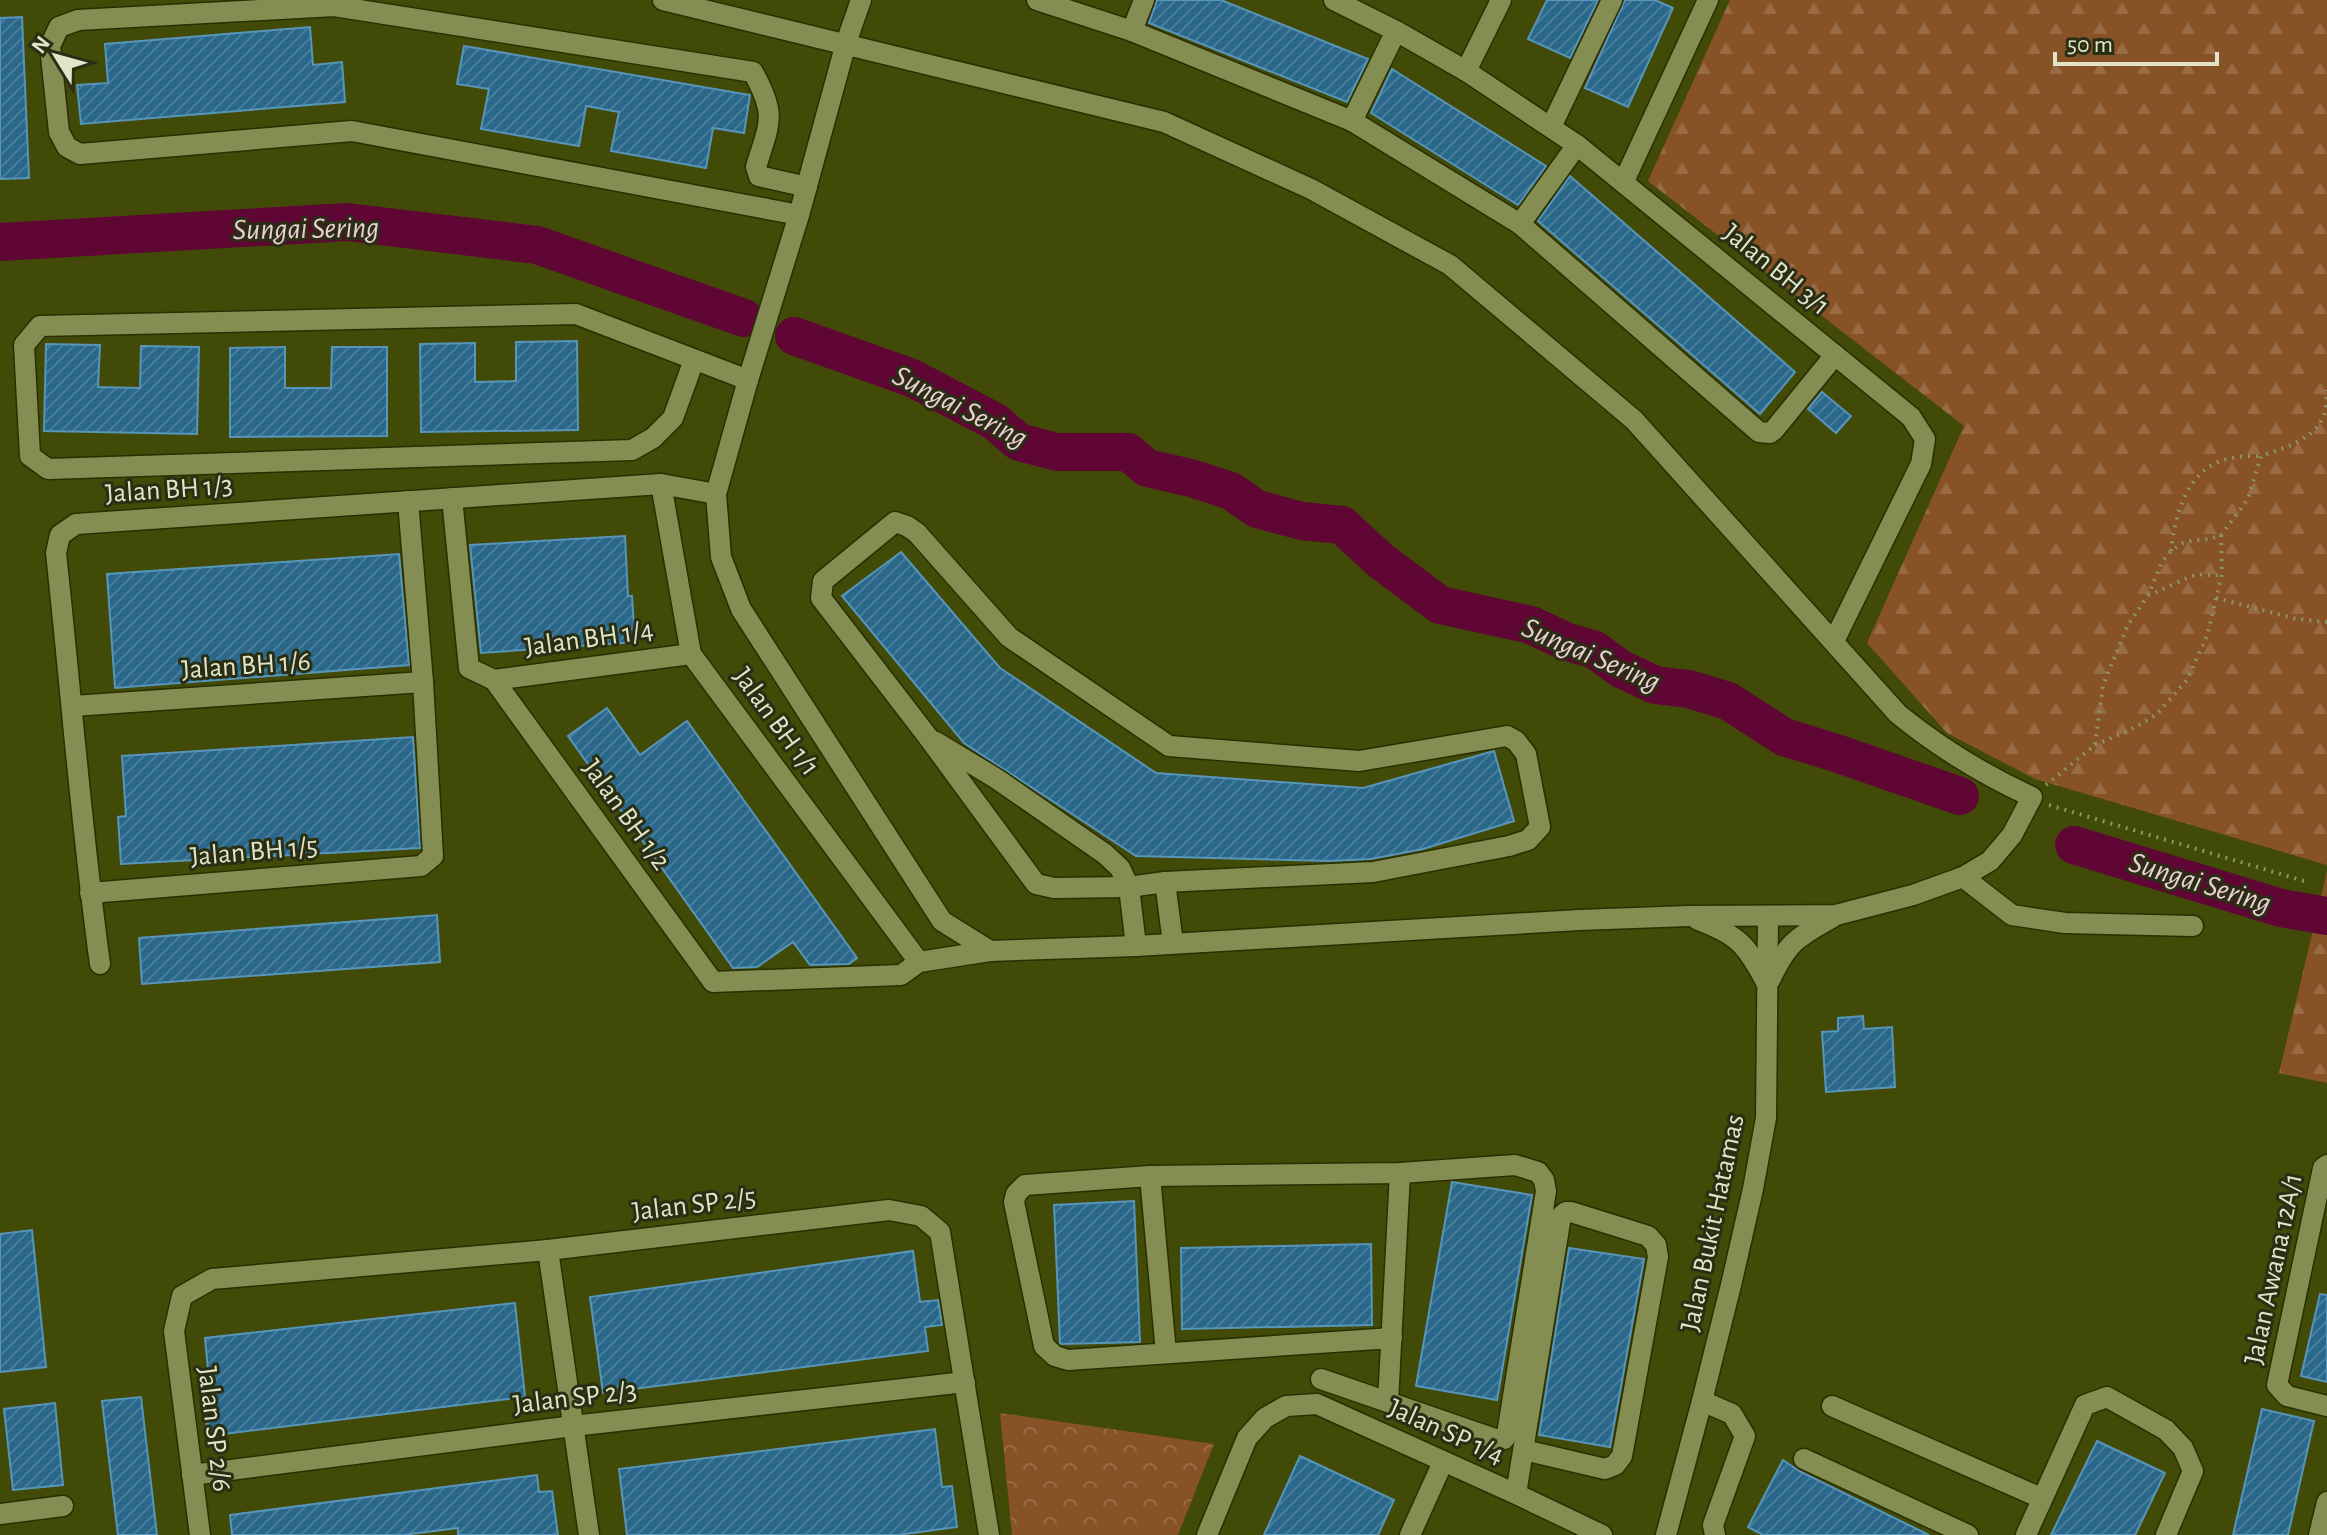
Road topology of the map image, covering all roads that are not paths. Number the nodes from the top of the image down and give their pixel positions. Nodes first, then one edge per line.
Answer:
1 (663, 0) edge
2 (861, 0) edge
3 (1037, 0) edge
4 (1144, 0) edge
5 (1334, 0) edge
6 (1501, 0) edge
7 (1612, 0) edge
8 (1708, 0) edge
9 (1132, 31) junction
10 (1396, 31) junction
11 (846, 43) junction
12 (1466, 71) junction
13 (1352, 121) junction
14 (1551, 127) junction
15 (1577, 145) junction
16 (1624, 181) junction
17 (807, 187) junction
18 (799, 215) junction
19 (1520, 224) junction
20 (1835, 355) junction
21 (694, 360) junction
22 (748, 380) junction
23 (661, 484) junction
24 (716, 494) junction
25 (452, 498) junction
26 (408, 501) junction
27 (1834, 641) junction
28 (691, 654) junction
29 (494, 680) junction
30 (423, 682) junction
31 (73, 706) junction
32 (928, 737) junction
33 (1963, 877) junction
34 (1165, 882) junction
35 (1129, 887) junction
36 (90, 893) junction
37 (1836, 915) junction
38 (1689, 916) junction
39 (1768, 917) junction
40 (2193, 926) dead end
41 (1173, 943) junction
42 (1136, 946) junction
43 (990, 951) junction
44 (919, 962) junction
45 (100, 964) dead end
46 (1768, 985) junction
47 (2327, 1165) edge
48 (1400, 1173) junction
49 (1150, 1176) junction
50 (548, 1250) junction
51 (174, 1331) joint
52 (1392, 1338) junction
53 (1328, 1342) junction
54 (1166, 1353) junction
55 (1321, 1379) junction
56 (965, 1382) junction
57 (1702, 1401) junction
58 (1388, 1402) junction
59 (1317, 1404) junction
60 (1832, 1406) dead end
61 (2327, 1406) edge
62 (573, 1426) junction
63 (1524, 1450) junction
64 (1804, 1459) dead end
65 (1443, 1462) junction
66 (192, 1475) junction
67 (1516, 1494) junction
68 (2041, 1498) junction
69 (2327, 1502) edge
70 (63, 1506) dead end
71 (0, 1514) edge
72 (200, 1535) edge
73 (589, 1535) edge
74 (989, 1535) edge
75 (1207, 1535) edge
76 (1410, 1535) edge
77 (1602, 1535) edge
78 (1666, 1535) edge
79 (1715, 1535) edge
80 (1968, 1535) edge
81 (2026, 1535) edge
82 (2166, 1535) edge
83 (2319, 1535) edge

1 - 11 street
2 - 11 street
3 - 9 street
4 - 9 street
5 - 10 street, Jalan BH 3/1
6 - 12 street
7 - 14 street
8 - 16 street
9 - 13 street
10 - 12 street, Jalan BH 3/1
10 - 13 street
11 - 17 street
11 - 27 street
12 - 14 street, Jalan BH 3/1
13 - 19 street
14 - 15 street, Jalan BH 3/1
15 - 16 street, Jalan BH 3/1
15 - 19 street
16 - 20 street, Jalan BH 3/1
17 - 18 street
17 - 18 street
18 - 22 street
19 - 20 street
20 - 27 street, Jalan BH 3/1
21 - 21 street
21 - 22 street
22 - 24 street
23 - 24 street, Jalan BH 1/3
23 - 25 street, Jalan BH 1/3
23 - 28 street, Jalan BH 1/1
24 - 43 street
25 - 26 street, Jalan BH 1/3
25 - 29 street, Jalan BH 1/2
26 - 30 street
26 - 31 street, Jalan BH 1/3
27 - 33 street
28 - 29 street, Jalan BH 1/4
28 - 44 street, Jalan BH 1/1
29 - 44 street, Jalan BH 1/2
30 - 31 street, Jalan BH 1/6
30 - 36 street, Jalan BH 1/5
31 - 36 street, Jalan BH 1/3
32 - 34 street
32 - 35 street
32 - 35 street
33 - 37 street
33 - 40 street
34 - 35 street
34 - 41 street
35 - 42 street
36 - 45 street, Jalan BH 1/3
37 - 39 street
37 - 46 street
38 - 39 street
38 - 41 street
38 - 46 street
39 - 46 street, Jalan Bukit Hatamas
41 - 42 street
42 - 43 street
43 - 44 street
46 - 57 street, Jalan Bukit Hatamas
47 - 61 street, Jalan Awana 12A/1
48 - 49 street
48 - 52 street
48 - 58 street
49 - 54 street
49 - 54 street
50 - 51 street, Jalan SP 2/5
50 - 56 street, Jalan SP 2/5
50 - 62 street
51 - 66 street, Jalan SP 2/6
52 - 53 street
52 - 58 street
53 - 54 street
53 - 55 street
55 - 58 street
55 - 59 street
56 - 62 street, Jalan SP 2/3
56 - 74 street, Jalan SP 2/5
57 - 78 street, Jalan Bukit Hatamas
57 - 79 street
59 - 65 street, Jalan SP 1/4
59 - 75 street
60 - 68 street
62 - 66 street, Jalan SP 2/3
62 - 73 street
63 - 63 street
63 - 67 street
64 - 80 street
65 - 67 street, Jalan SP 1/4
65 - 76 street
66 - 72 street, Jalan SP 2/6
67 - 77 street, Jalan SP 1/4
68 - 81 street
68 - 82 street
69 - 83 street
70 - 71 street

